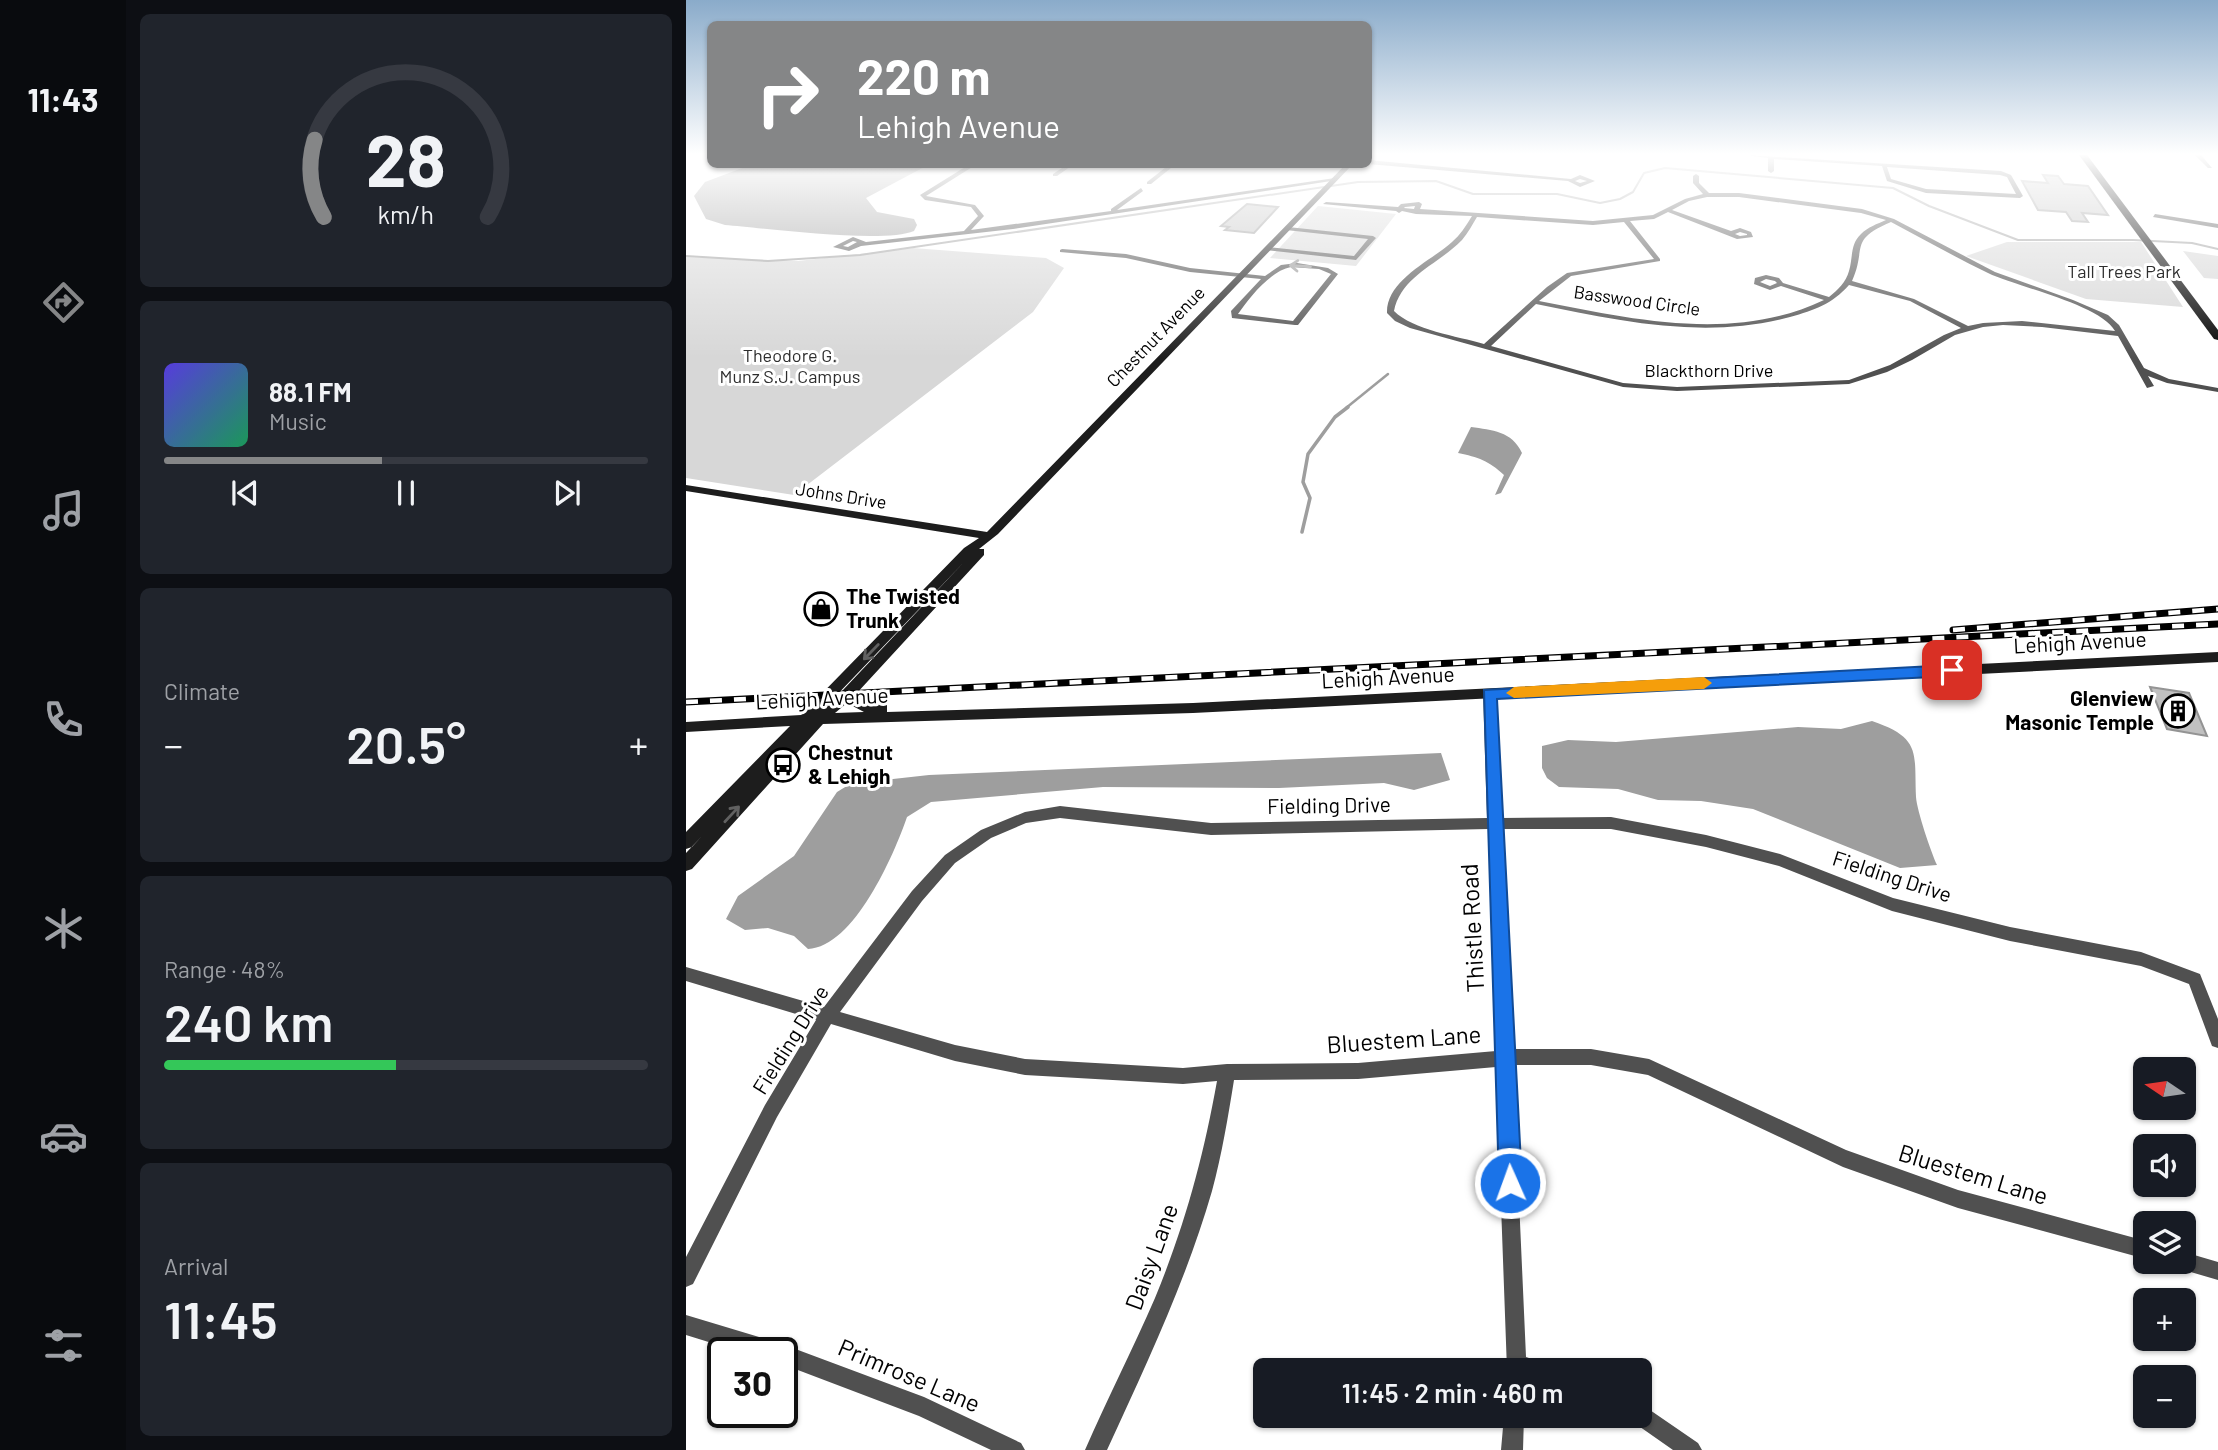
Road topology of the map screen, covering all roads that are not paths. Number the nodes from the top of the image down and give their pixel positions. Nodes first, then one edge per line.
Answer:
1 (1627, 222) edge
2 (975, 223) edge
3 (1036, 223) edge
4 (1294, 223) edge
5 (1470, 223) edge
6 (1702, 223) edge
7 (1884, 223) edge
8 (1897, 223) edge
9 (2137, 223) edge
10 (2139, 223) edge
11 (2197, 223) edge
12 (2218, 226) edge
13 (1288, 229) junction
14 (965, 233) junction
15 (1730, 233) dead end
16 (2152, 241) junction
17 (862, 244) dead end
18 (1268, 249) junction
19 (1062, 251) dead end
20 (1241, 276) junction
21 (1265, 280) junction
22 (1850, 283) junction
23 (1781, 284) dead end
24 (1831, 300) junction
25 (1535, 302) junction
26 (2218, 321) edge
27 (1966, 328) junction
28 (2120, 334) junction
29 (2218, 337) edge
30 (1485, 347) junction
31 (2141, 370) junction
32 (2150, 386) dead end
33 (2218, 390) edge
34 (686, 488) edge
35 (990, 536) junction
36 (2218, 657) edge
37 (848, 694) junction
38 (1489, 694) junction
39 (1123, 710) junction
40 (819, 719) junction
41 (803, 721) junction
42 (686, 727) edge
43 (1494, 824) junction
44 (686, 842) edge
45 (686, 864) edge
46 (686, 974) edge
47 (828, 1015) junction
48 (2218, 1040) edge
49 (1505, 1057) junction
50 (1227, 1072) junction
51 (2133, 1247) edge
52 (2196, 1265) edge
53 (2218, 1271) edge
54 (686, 1277) edge
55 (686, 1325) edge
56 (725, 1337) edge
57 (1523, 1358) edge
58 (798, 1360) edge
59 (1652, 1423) edge
60 (1513, 1428) edge
61 (1014, 1450) edge
62 (1096, 1450) edge
63 (1512, 1450) edge
64 (1691, 1450) edge

1 - 25 street
2 - 14 street
3 - 14 street
4 - 13 street, Chestnut Avenue
5 - 30 street, Blackthorn Drive
6 - 15 street
7 - 22 street
8 - 28 street
9 - 16 main road
10 - 16 main road
11 - 12 street
13 - 18 street, Chestnut Avenue
13 - 18 street
14 - 17 street
16 - 26 main road
16 - 29 main road
18 - 20 street, Chestnut Avenue
19 - 20 street
20 - 21 street
20 - 35 street, Chestnut Avenue
21 -> 21 street
22 - 24 street, Basswood Circle
22 - 27 street
23 - 24 street
24 - 25 street, Basswood Circle
25 - 30 street
27 - 28 street, Blackthorn Drive
27 - 30 street, Blackthorn Drive
28 - 31 street
31 - 32 street
31 - 33 street
34 - 35 street, Johns Drive
35 - 37 street, Chestnut Avenue
35 -> 41 street, Chestnut Avenue
36 - 38 street, Lehigh Avenue
37 - 39 street
37 - 40 street, Chestnut Avenue
38 - 39 street, Lehigh Avenue
38 - 43 street, Thistle Road
39 - 40 street, Lehigh Avenue
40 - 41 street, Lehigh Avenue
45 -> 40 street, Chestnut Avenue
41 - 42 street, Lehigh Avenue
41 - 44 street, Chestnut Avenue
43 - 47 street, Fielding Drive
43 - 48 street, Fielding Drive
43 - 49 street, Thistle Road
46 - 47 street, Bluestem Lane
47 - 50 street, Bluestem Lane
47 - 54 street, Fielding Drive
49 - 50 street, Bluestem Lane
49 - 51 street, Bluestem Lane
49 - 57 street, Thistle Road
50 - 62 street, Daisy Lane
52 - 53 street
55 - 56 street
58 - 61 street, Primrose Lane
59 - 64 street
60 - 63 street

